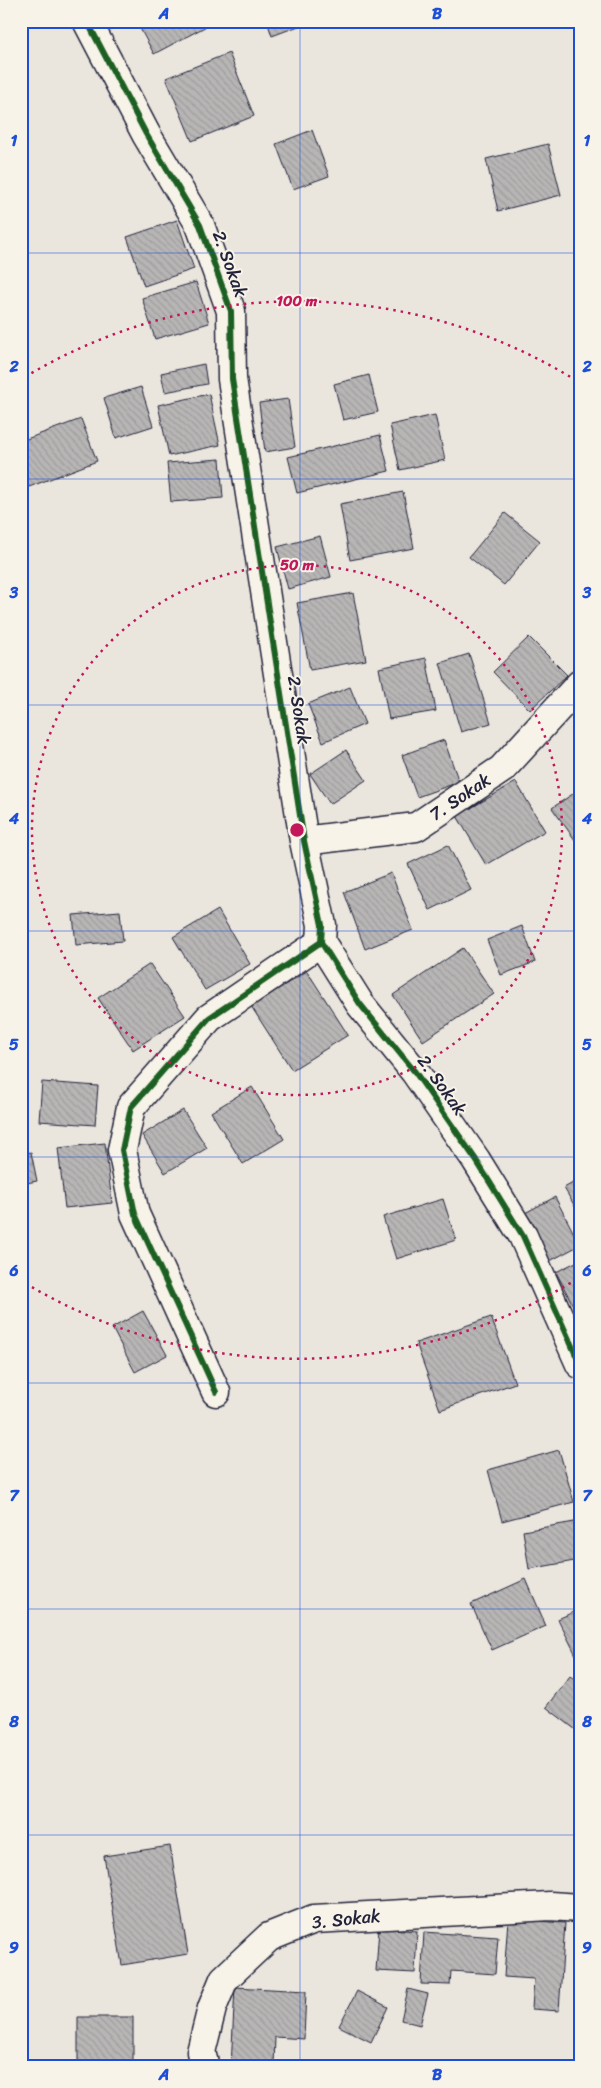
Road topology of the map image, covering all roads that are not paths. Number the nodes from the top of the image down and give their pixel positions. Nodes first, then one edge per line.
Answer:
1 (87, 21) edge
2 (580, 684) edge
3 (304, 841) junction
4 (321, 942) junction
5 (580, 1364) edge
6 (216, 1392) dead end
7 (580, 1908) edge
8 (205, 2067) edge

1 - 3 street, 2. Sokak
2 - 3 street, 7. Sokak
3 - 4 street, 2. Sokak
4 - 5 street, 2. Sokak
4 - 6 street
7 - 8 street, 3. Sokak

